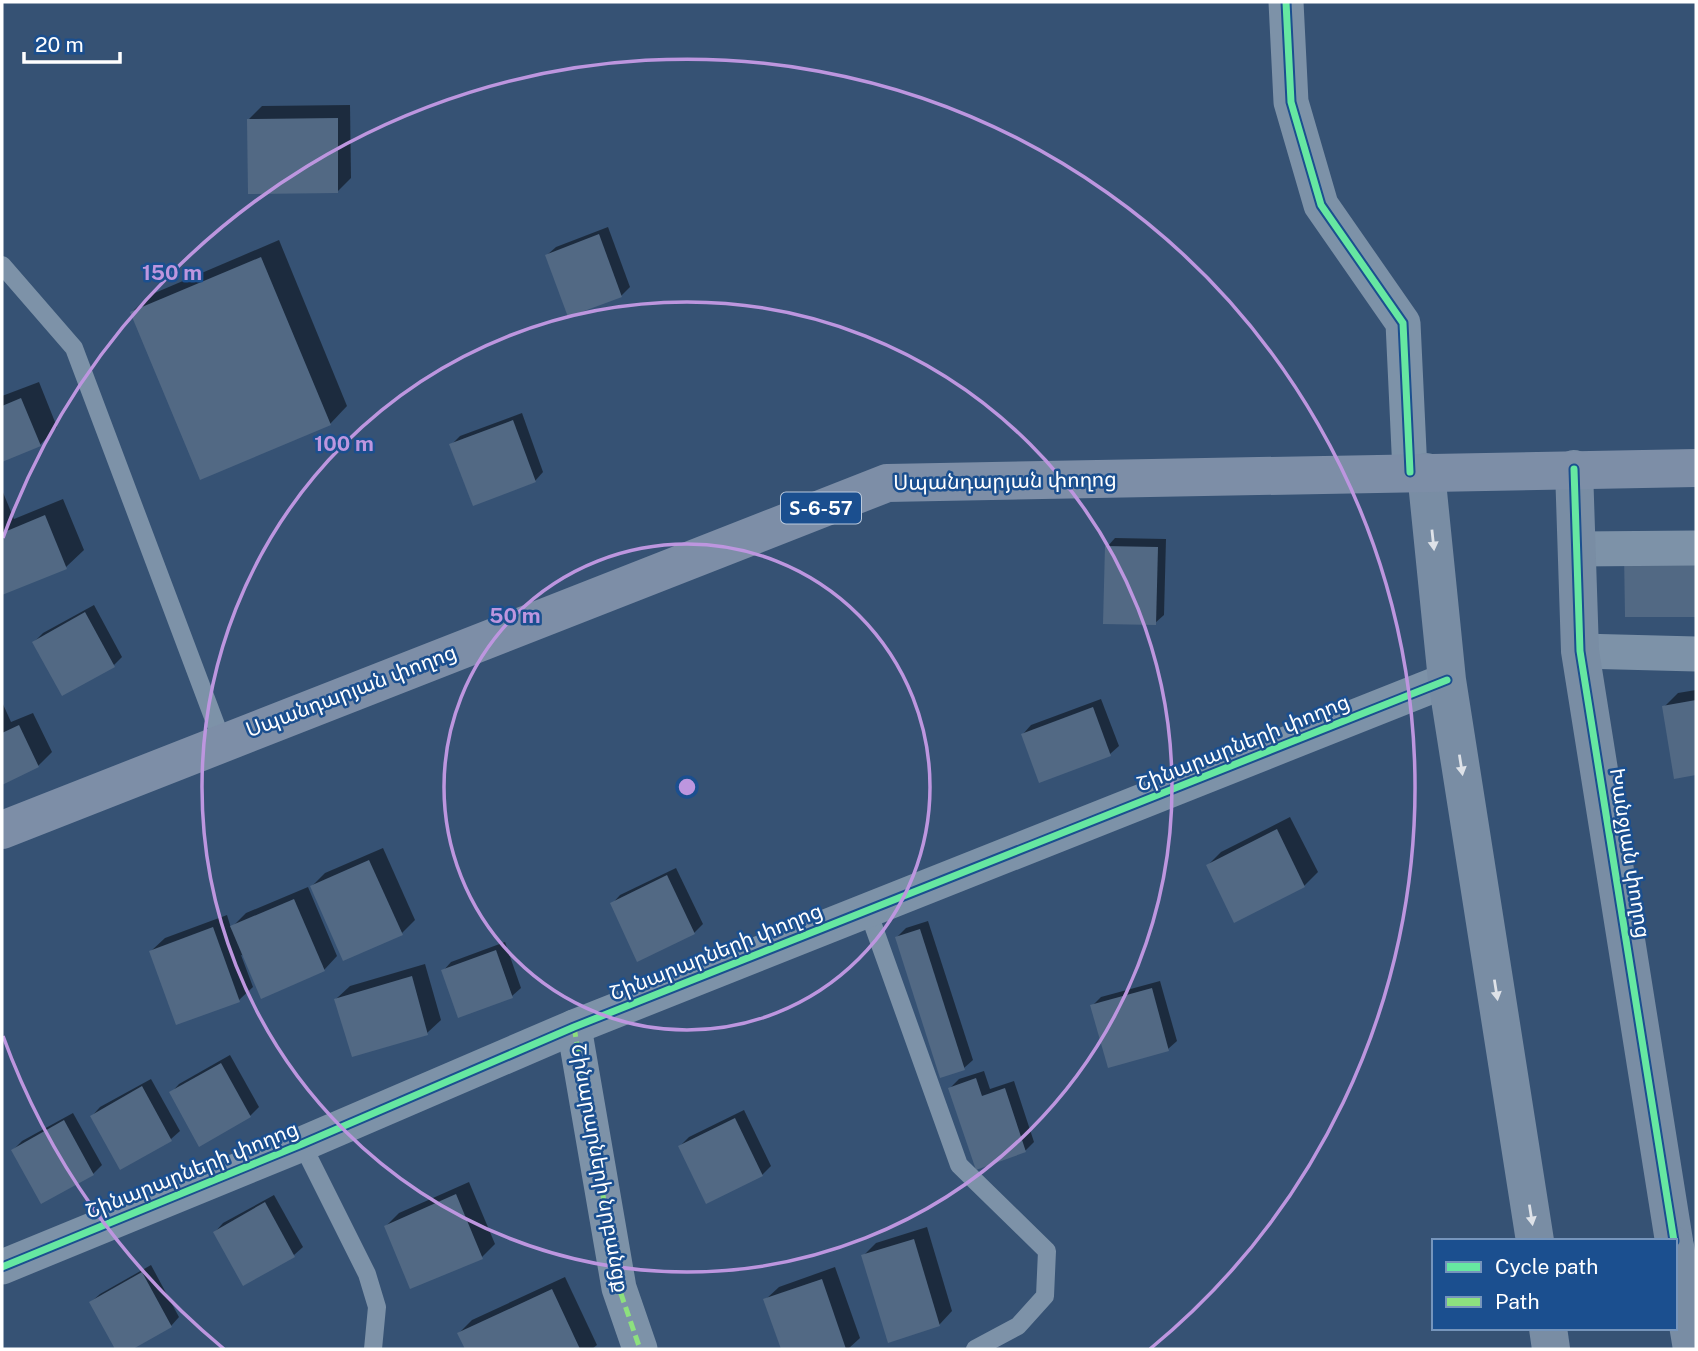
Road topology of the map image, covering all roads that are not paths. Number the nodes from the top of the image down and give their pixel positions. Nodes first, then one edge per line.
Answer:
1 (1286, 2) edge
2 (2, 265) edge
3 (1696, 468) edge
4 (1574, 469) junction
5 (1418, 472) junction
6 (1696, 548) edge
7 (1577, 549) junction
8 (1580, 651) junction
9 (1696, 654) edge
10 (1447, 680) junction
11 (222, 741) junction
12 (2, 830) edge
13 (868, 911) junction
14 (574, 1027) junction
15 (302, 1144) junction
16 (1535, 1239) edge
17 (1674, 1239) edge
18 (1677, 1255) edge
19 (2, 1266) edge
20 (1548, 1330) edge
21 (373, 1349) edge
22 (639, 1349) edge
23 (975, 1349) edge
24 (1551, 1349) edge
25 (1692, 1349) edge

1 - 5 street
2 - 11 lane
3 - 4 main road, Սպանդարյան փողոց / Տ-6-57
4 - 5 main road, Սպանդարյան փողոց / Տ-6-57
4 - 7 street, Խանջյան փողոց
5 -> 10 street
5 - 11 main road, Սպանդարյան փողոց / Տ-6-57
6 - 7 street
7 - 8 street, Խանջյան փողոց
8 - 9 street
8 - 17 street, Խանջյան փողոց
10 - 13 street, Շինարարների փողոց
10 -> 16 street
11 - 12 main road, Սպանդարյան փողոց / Տ-6-57
13 - 14 street, Շինարարների փողոց
13 - 23 lane
14 - 15 street, Շինարարների փողոց
14 - 22 street, Շինարարների նրբանցք
15 - 19 street, Շինարարների փողոց
15 - 21 lane
18 - 25 street, Խանջյան փողոց
20 - 24 street

